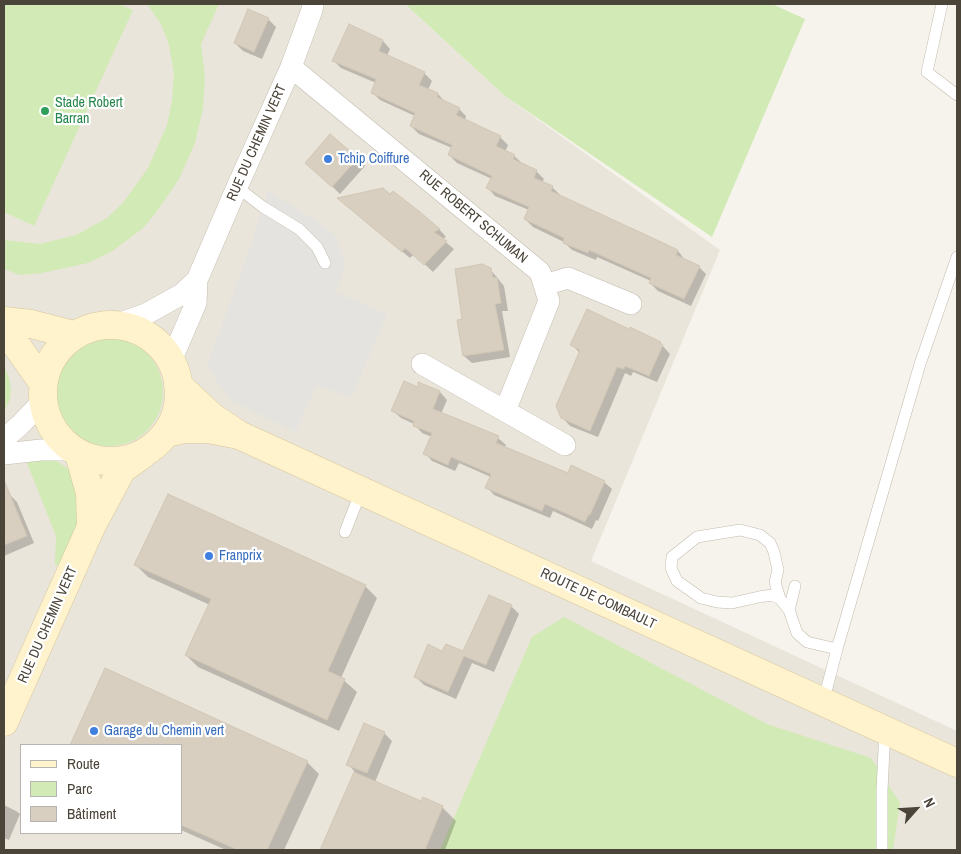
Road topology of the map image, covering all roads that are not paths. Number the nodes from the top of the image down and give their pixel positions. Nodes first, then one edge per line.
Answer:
1 (313, 4) edge
2 (942, 4) edge
3 (291, 67) junction
4 (957, 95) edge
5 (237, 187) junction
6 (957, 257) edge
7 (325, 264) dead end
8 (198, 280) junction
9 (544, 285) junction
10 (631, 304) dead end
11 (4, 321) edge
12 (115, 325) junction
13 (4, 334) edge
14 (74, 336) junction
15 (422, 364) dead end
16 (174, 373) junction
17 (43, 392) junction
18 (505, 411) junction
19 (239, 434) junction
20 (4, 439) edge
21 (157, 442) junction
22 (565, 444) dead end
23 (76, 452) junction
24 (4, 454) edge
25 (361, 491) junction
26 (91, 527) junction
27 (345, 532) dead end
28 (796, 586) dead end
29 (780, 599) junction
30 (789, 610) junction
31 (837, 649) junction
32 (823, 703) junction
33 (4, 722) edge
34 (885, 730) junction
35 (957, 764) edge
36 (882, 850) edge

1 - 3 street, RUE DU CHEMIN VERT
2 - 4 lane
3 - 5 street, RUE DU CHEMIN VERT
3 - 9 street, RUE ROBERT SCHUMAN
5 - 7 lane
5 - 8 street, RUE DU CHEMIN VERT
6 - 31 lane
8 - 12 street, RUE DU CHEMIN VERT
8 - 16 street, RUE DU CHEMIN VERT
9 - 10 street
9 - 18 street, RUE ROBERT SCHUMAN
11 - 14 street
12 - 14 street, ROUTE DE COMBAULT
12 - 16 street, ROUTE DE COMBAULT
13 - 17 street, ROUTE DE COMBAULT
14 - 17 street, ROUTE DE COMBAULT
15 - 18 street
16 - 19 street, ROUTE DE COMBAULT
16 - 21 street
17 - 20 street
17 - 23 street, ROUTE DE COMBAULT
18 - 22 street
19 - 21 street, ROUTE DE COMBAULT
19 - 25 street, ROUTE DE COMBAULT
21 - 23 street, ROUTE DE COMBAULT
21 - 26 street, RUE DU CHEMIN VERT
23 - 24 street
23 - 26 street, RUE DU CHEMIN VERT
25 - 27 lane
25 - 32 street, ROUTE DE COMBAULT
26 - 33 street, RUE DU CHEMIN VERT
28 - 30 lane
29 - 29 lane
29 - 30 lane
30 - 31 lane
31 - 32 lane
32 - 34 street, ROUTE DE COMBAULT
34 - 35 street, ROUTE DE COMBAULT
34 - 36 lane

